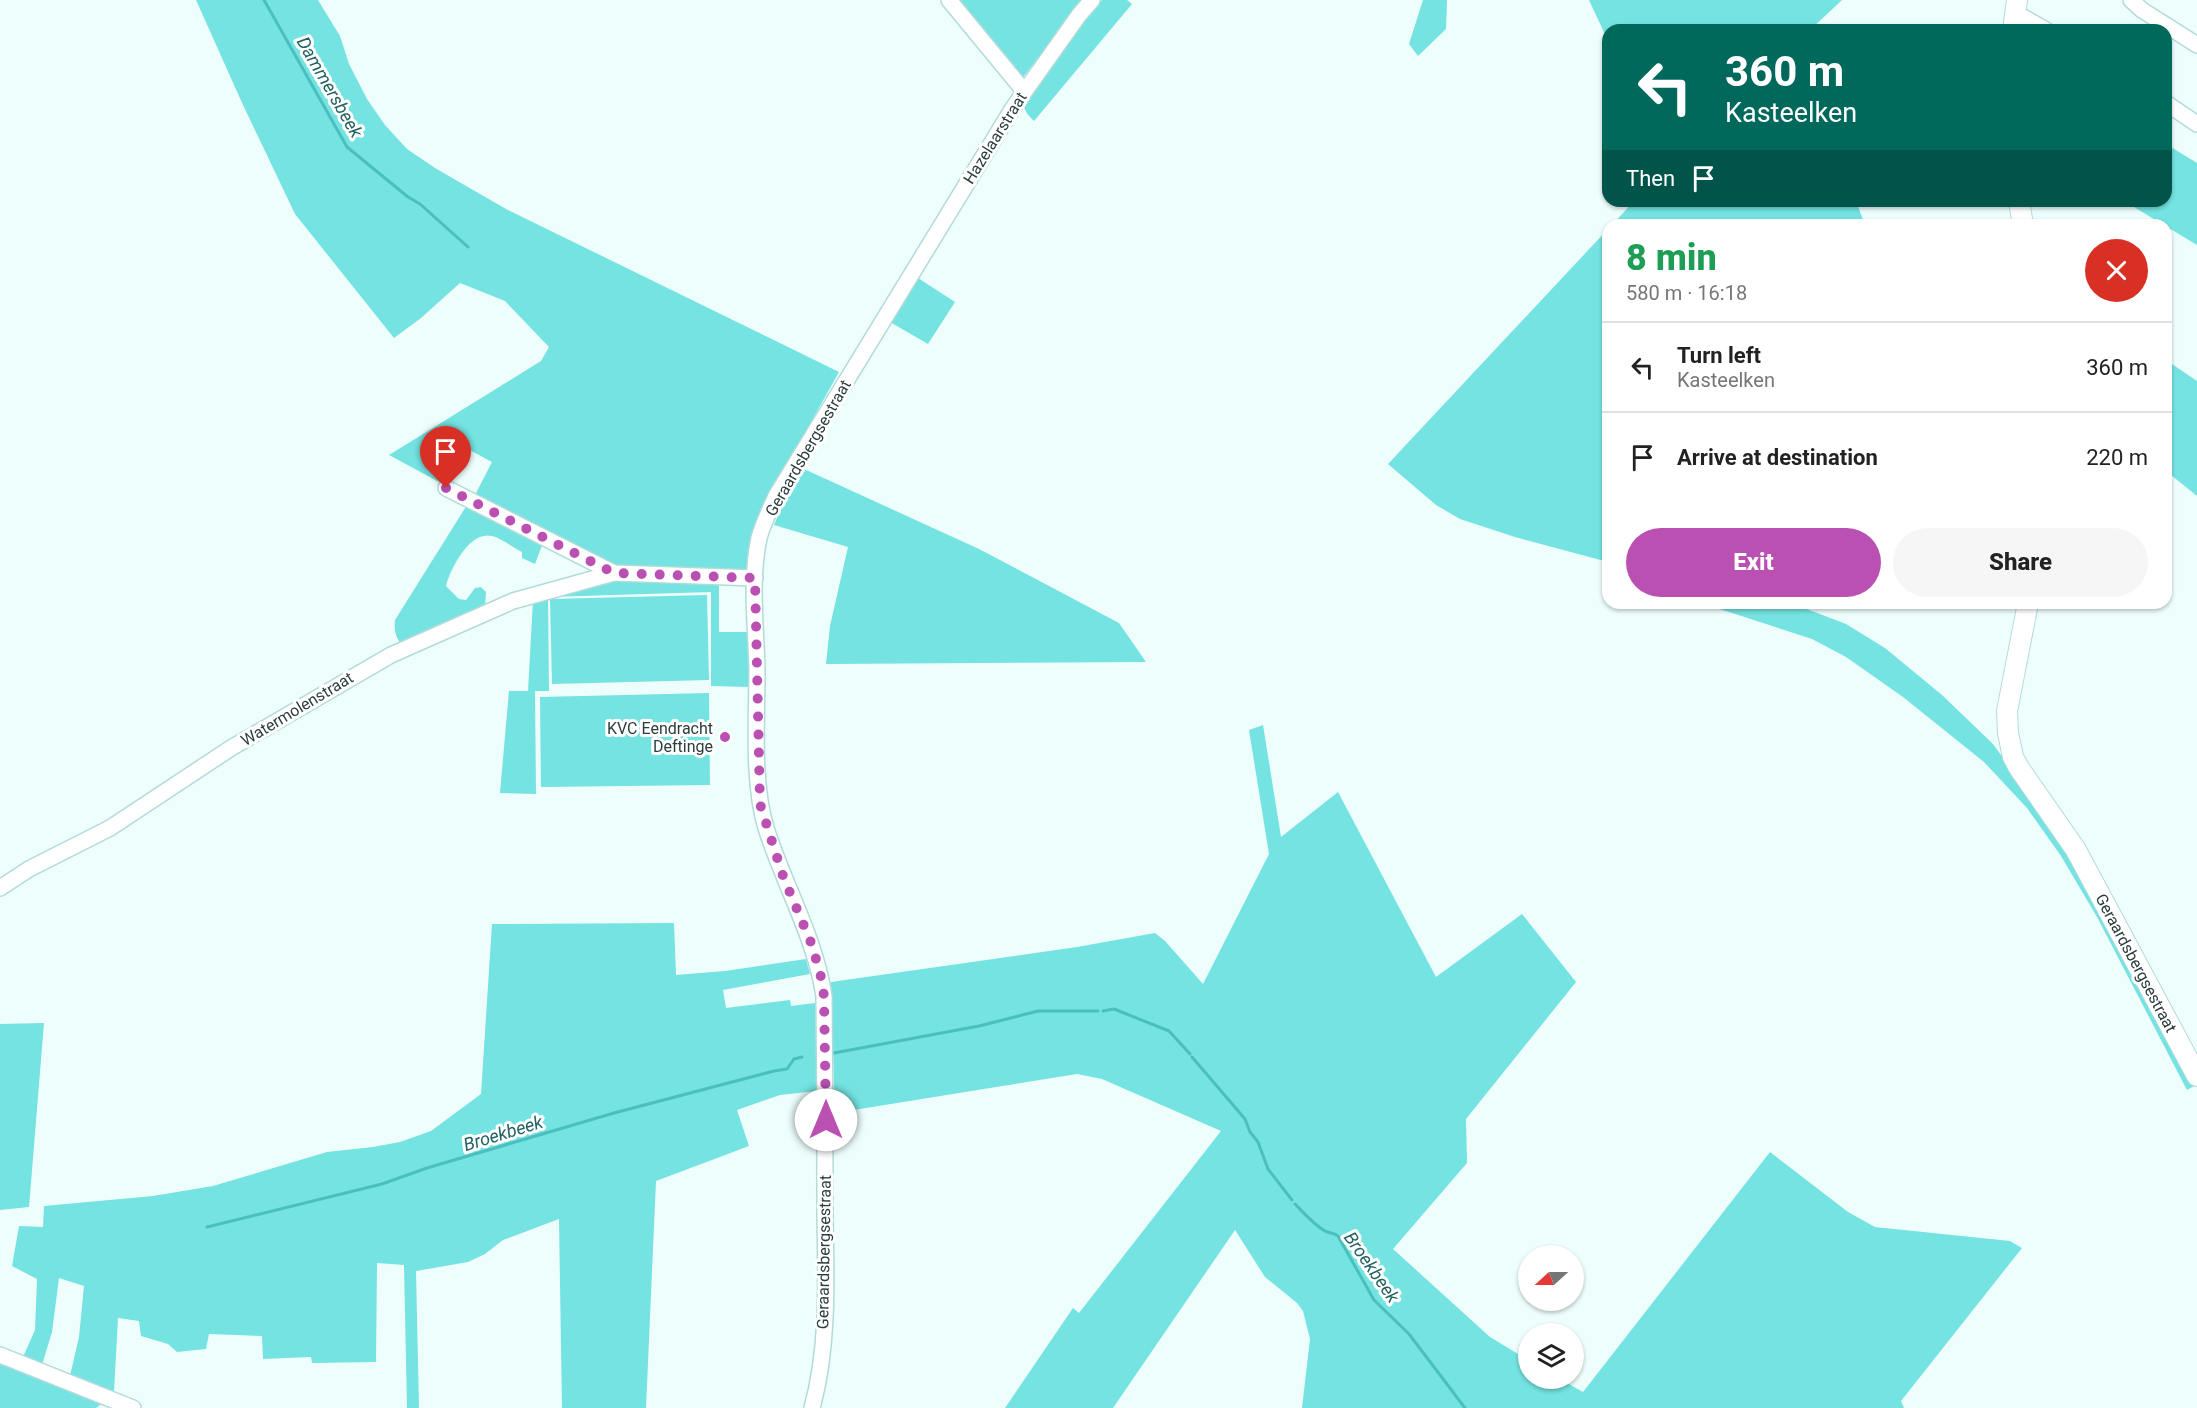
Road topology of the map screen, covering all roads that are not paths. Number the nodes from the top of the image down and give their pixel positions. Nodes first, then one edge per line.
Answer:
1 (949, 0) edge
2 (1092, 0) edge
3 (2131, 0) edge
4 (2015, 14) edge
5 (2034, 24) edge
6 (2164, 24) edge
7 (2172, 29) edge
8 (2197, 45) edge
9 (1024, 91) junction
10 (2172, 107) edge
11 (2197, 124) edge
12 (907, 283) joint
13 (446, 488) dead end
14 (614, 573) junction
15 (755, 578) junction
16 (2027, 609) edge
17 (0, 888) edge
18 (2197, 1076) edge
19 (0, 1355) edge
20 (133, 1408) edge
21 (812, 1408) edge

1 - 9 street
2 - 9 street, Hazelaarstraat
3 - 6 street
4 - 5 street
7 - 8 street
9 - 12 street, Hazelaarstraat
10 - 11 street
12 - 15 street, Geraardsbergsestraat
13 - 14 street
14 - 15 street
14 - 17 street, Watermolenstraat
15 - 21 street, Geraardsbergsestraat
16 - 18 main road, Geraardsbergsestraat
19 - 20 street

